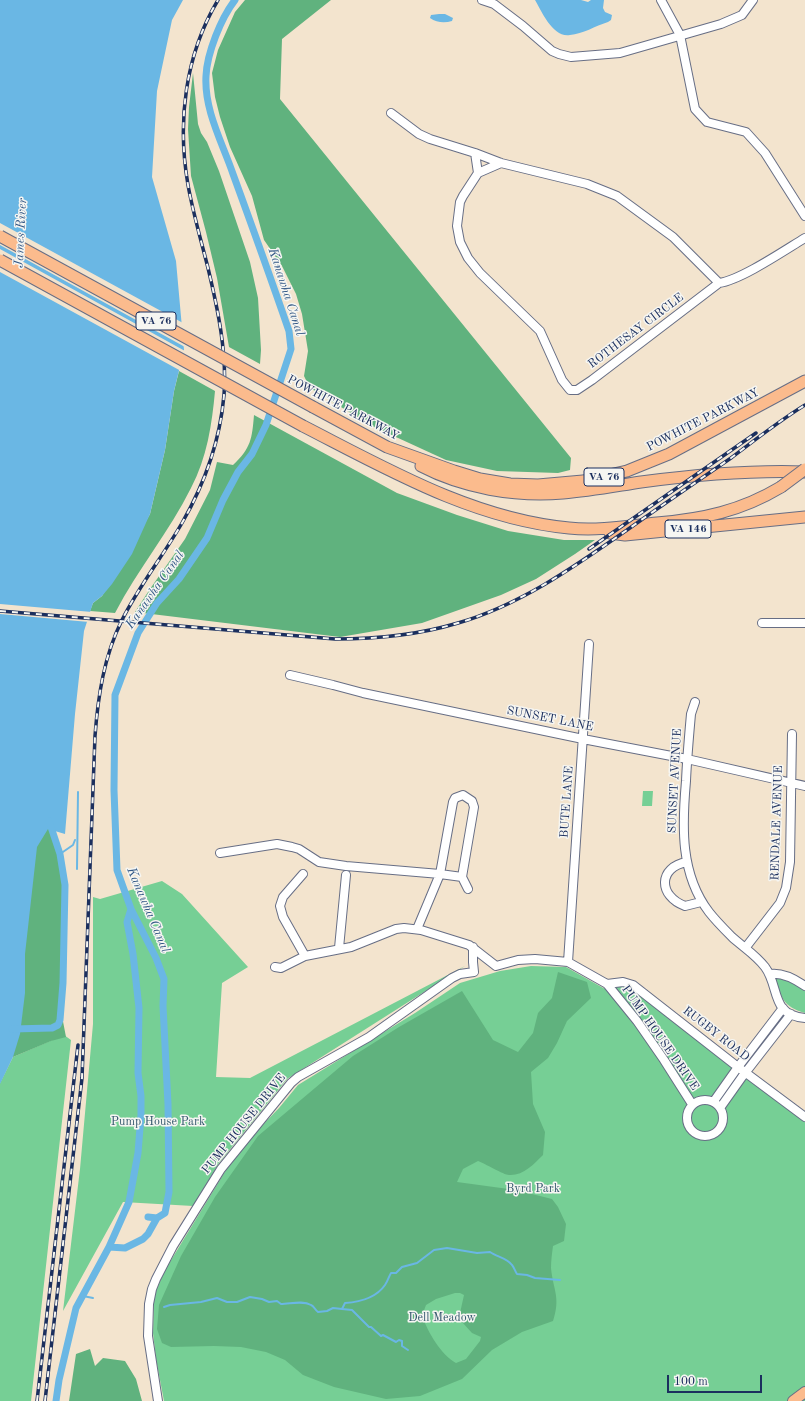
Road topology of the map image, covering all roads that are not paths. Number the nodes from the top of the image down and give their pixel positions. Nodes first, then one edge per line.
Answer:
1 (482, 0) edge
2 (661, 0) edge
3 (754, 0) edge
4 (680, 35) junction
5 (392, 113) dead end
6 (476, 153) junction
7 (501, 163) junction
8 (478, 173) junction
9 (805, 216) edge
10 (0, 236) edge
11 (805, 238) edge
12 (0, 260) edge
13 (719, 283) junction
14 (805, 381) edge
15 (387, 447) junction
16 (805, 470) edge
17 (805, 517) edge
18 (570, 528) junction
19 (762, 623) dead end
20 (805, 623) edge
21 (589, 644) dead end
22 (290, 675) dead end
23 (695, 702) dead end
24 (792, 734) dead end
25 (583, 739) junction
26 (687, 759) junction
27 (792, 783) junction
28 (805, 786) edge
29 (220, 853) dead end
30 (687, 862) junction
31 (303, 874) dead end
32 (440, 874) junction
33 (346, 875) dead end
34 (462, 877) junction
35 (468, 889) dead end
36 (701, 902) junction
37 (417, 929) junction
38 (473, 947) junction
39 (746, 947) junction
40 (339, 948) junction
41 (305, 956) junction
42 (568, 962) junction
43 (275, 967) dead end
44 (770, 974) junction
45 (608, 984) junction
46 (805, 986) edge
47 (783, 1008) junction
48 (791, 1014) junction
49 (805, 1018) edge
50 (738, 1067) junction
51 (746, 1073) junction
52 (714, 1101) junction
53 (692, 1104) junction
54 (720, 1108) junction
55 (805, 1117) edge
56 (805, 1392) edge
57 (158, 1401) edge
58 (793, 1401) edge

1 - 4 street
2 - 4 street
3 - 4 street
4 - 9 street
5 - 6 street
6 - 7 street
6 - 8 street
7 - 8 street
7 - 13 street
8 - 13 street, ROTHESAY CIRCLE
10 - 15 highway, POWHITE PARKWAY / VA 76, bridge
11 - 13 street
12 - 18 highway, VA 76, bridge
14 - 15 highway, POWHITE PARKWAY / VA 76
15 - 16 highway
16 - 18 highway, VA 76, bridge
17 - 18 highway, VA 146
19 - 20 street
21 - 25 street, BUTE LANE
22 - 25 street, SUNSET LANE
23 - 26 street, SUNSET AVENUE
24 - 27 street, RENDALE AVENUE
25 - 26 street, SUNSET LANE
25 - 42 street, BUTE LANE
26 - 27 street, SUNSET LANE
26 - 30 street, SUNSET AVENUE
27 - 28 street, SUNSET LANE
27 - 39 street, RENDALE AVENUE
29 - 32 street
30 - 36 street, SUNSET AVENUE
30 - 36 street
31 - 41 street
32 - 34 street
32 - 34 street
32 - 37 street
33 - 40 street
34 - 35 street
36 - 39 street, SUNSET AVENUE
37 - 38 street
37 - 40 street
38 - 42 street, PUMP HOUSE DRIVE
38 - 57 street, PUMP HOUSE DRIVE
39 - 44 street, SUNSET AVENUE
40 - 41 street
41 - 43 street
42 - 45 street, PUMP HOUSE DRIVE
44 - 46 street
44 - 47 street, SUNSET AVENUE
45 - 50 street, RUGBY ROAD
45 - 53 street, PUMP HOUSE DRIVE
47 - 48 street, SUNSET AVENUE
47 - 50 street
48 - 49 street, SUNSET AVENUE
48 - 51 street
50 - 51 street, RUGBY ROAD
50 - 52 street
51 - 54 street
51 - 55 street, RUGBY ROAD
52 - 53 street
52 - 54 street
53 - 54 street
56 - 58 main road

